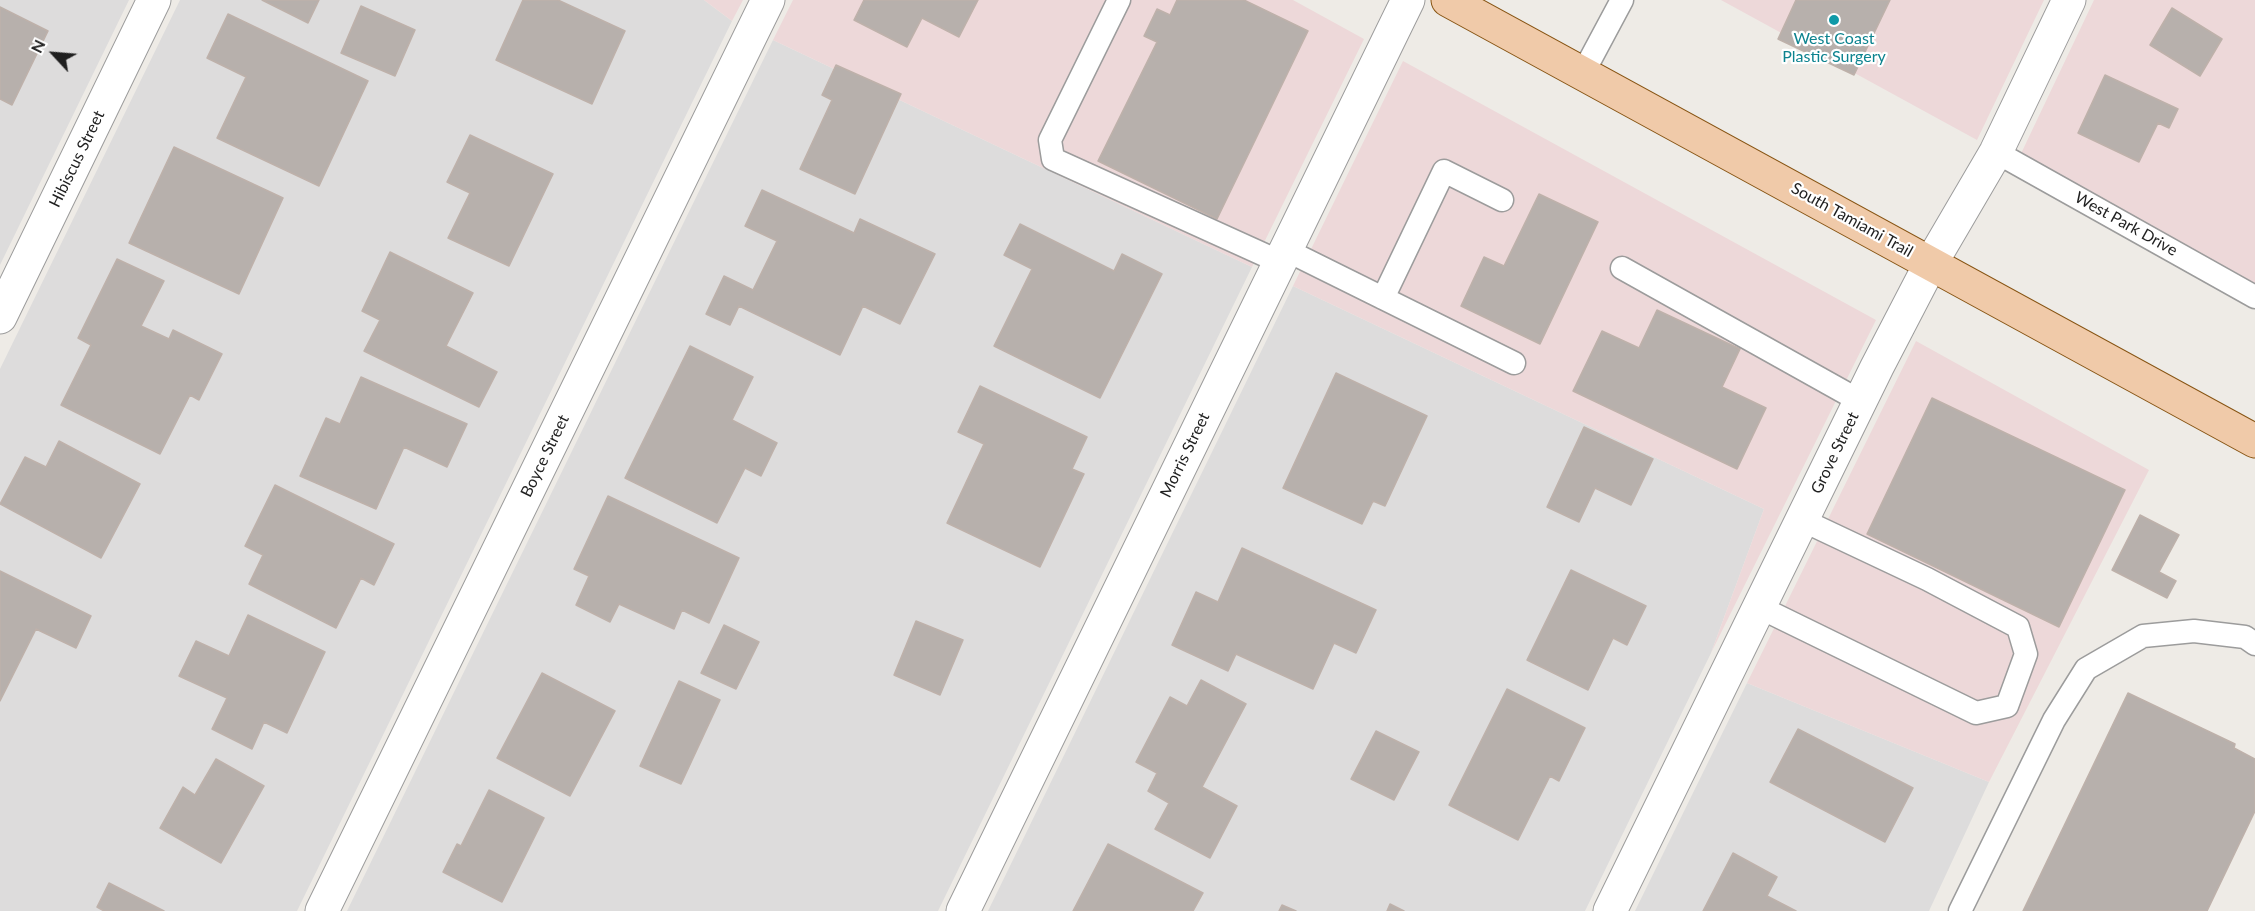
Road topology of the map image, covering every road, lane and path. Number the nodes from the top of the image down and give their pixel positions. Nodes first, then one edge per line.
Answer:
1 (154, 0) edge
2 (1119, 0) edge
3 (1408, 0) edge
4 (1448, 0) edge
5 (1622, 0) edge
6 (2069, 0) edge
7 (760, 3) edge
8 (1583, 73) junction
9 (1996, 152) junction
10 (1502, 200) dead end
11 (1283, 256) junction
12 (1930, 263) junction
13 (1622, 268) dead end
14 (2254, 294) edge
15 (1383, 298) junction
16 (0, 317) edge
17 (1514, 363) dead end
18 (1860, 401) junction
19 (2255, 441) edge
20 (1802, 520) junction
21 (1759, 607) junction
22 (2255, 644) edge
23 (322, 911) edge
24 (963, 911) edge
25 (1610, 911) edge
26 (1960, 911) edge

1 - 16 street, Hibiscus Street
2 - 11 lane
3 - 11 street, Morris Street
4 - 8 main road, South Tamiami Trail
5 - 8 lane
6 - 9 street, Grove Street
7 - 23 street, Boyce Street
8 - 12 main road, South Tamiami Trail
9 - 12 street, Grove Street
9 - 14 lane, West Park Drive
10 - 15 lane
11 - 15 lane
11 - 24 street, Morris Street
12 - 18 street, Grove Street
12 - 19 main road, South Tamiami Trail
13 - 18 lane
15 - 17 lane
18 - 20 street, Grove Street
20 - 21 street, Grove Street
20 - 21 lane
21 - 25 street, Grove Street
22 - 26 lane

